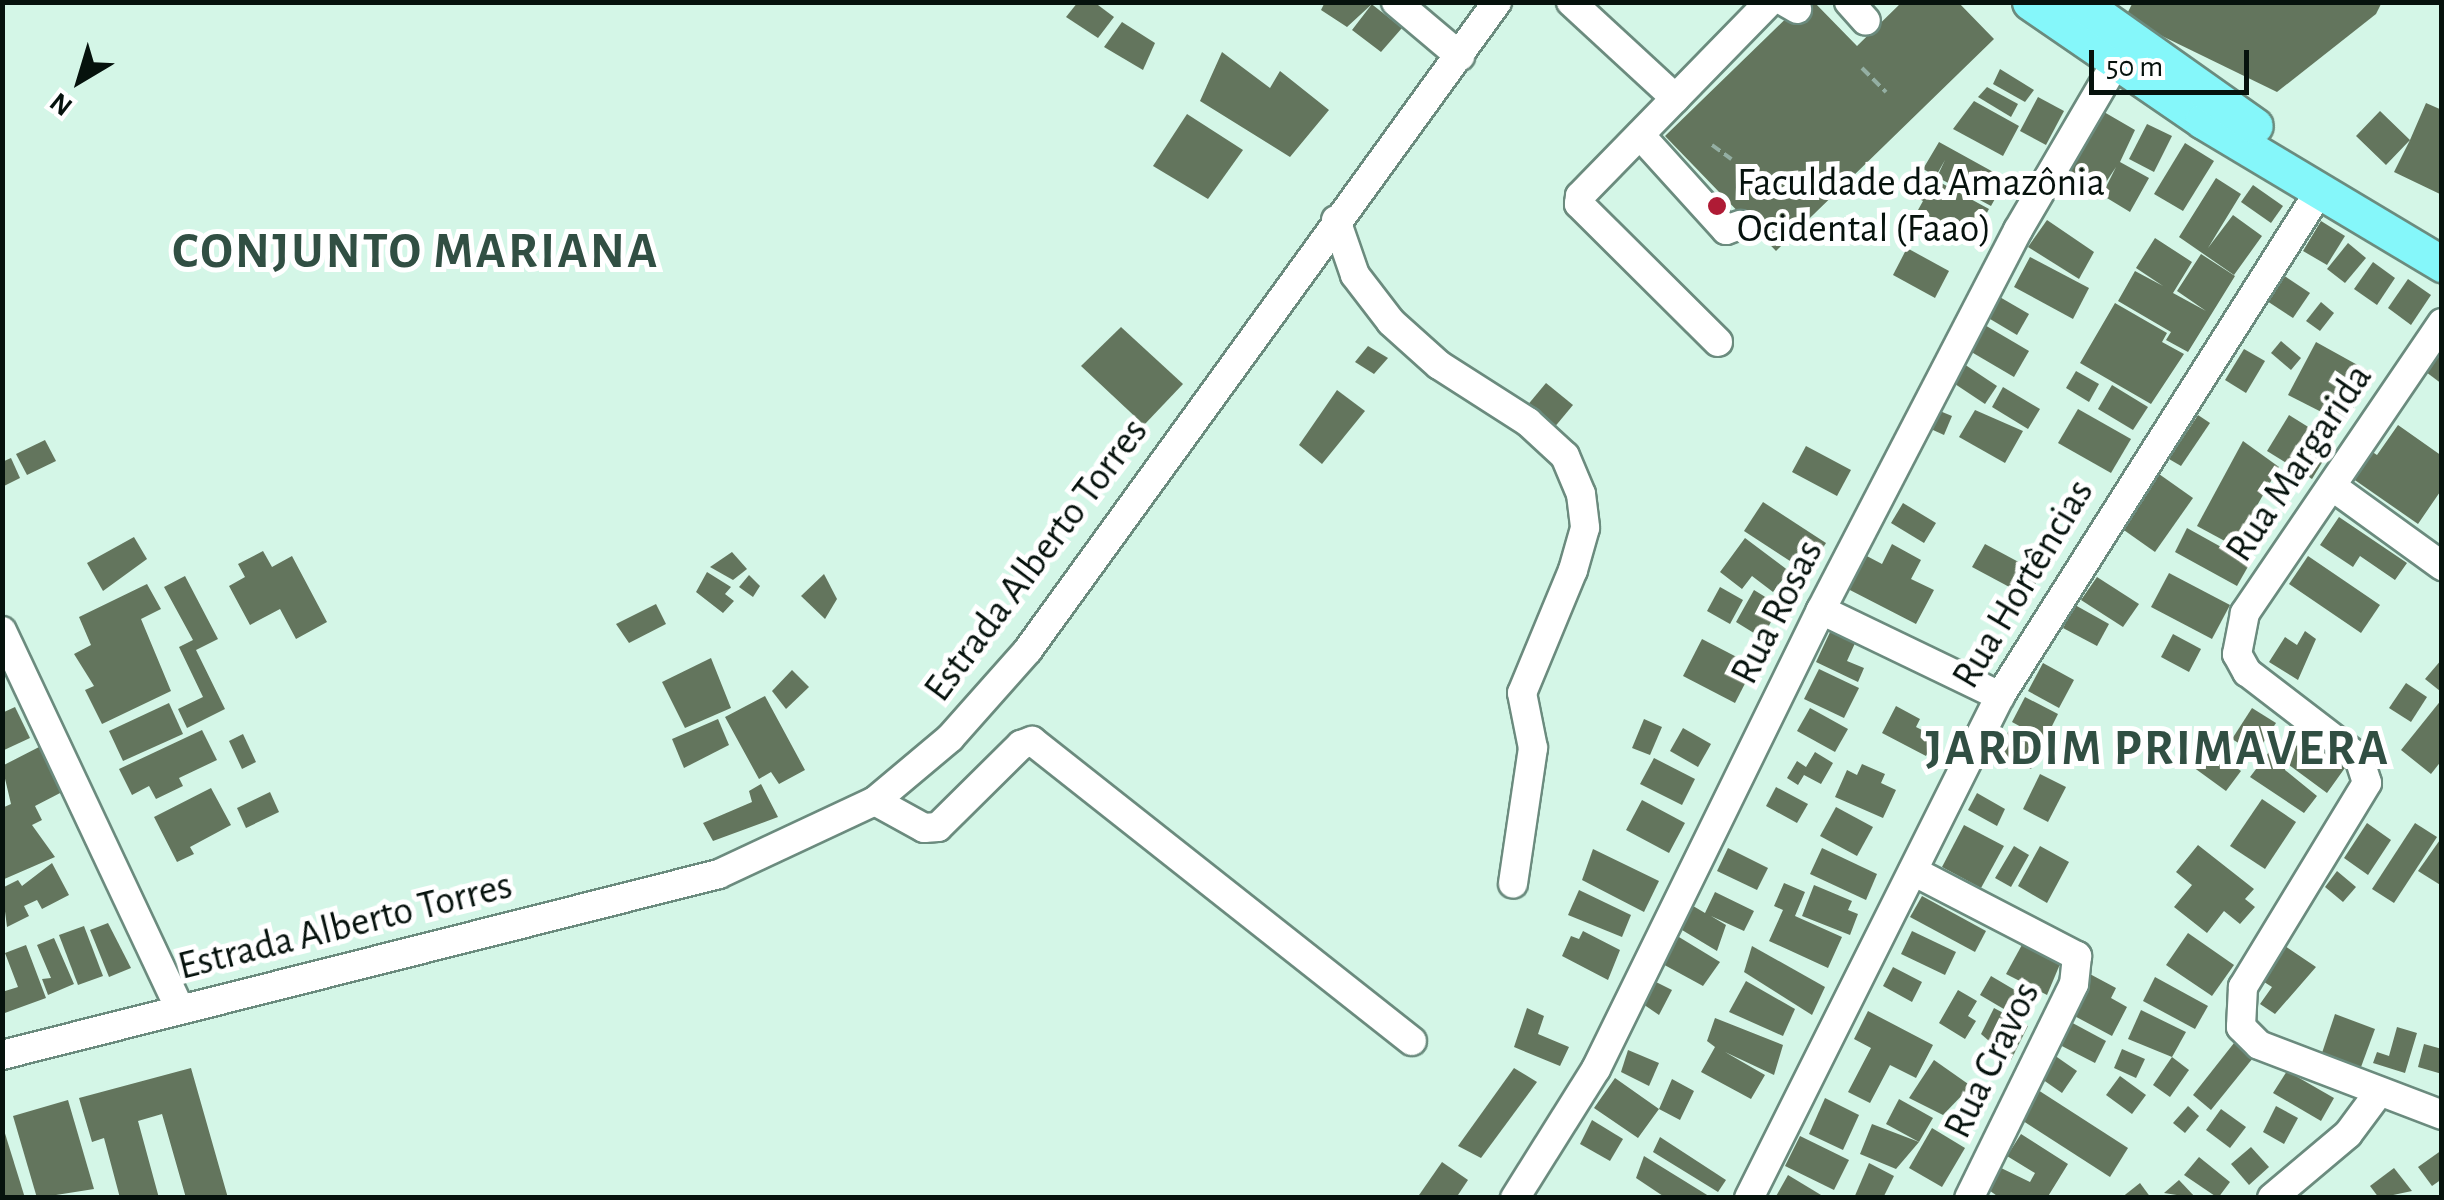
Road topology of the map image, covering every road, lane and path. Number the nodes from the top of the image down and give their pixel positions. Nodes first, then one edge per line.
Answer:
1 (1497, 2) edge
2 (1571, 2) edge
3 (1769, 2) edge
4 (2030, 2) edge
5 (2080, 2) edge
6 (1411, 7) edge
7 (1460, 56) junction
8 (2115, 64) junction
9 (1862, 68) dead end
10 (1886, 92) dead end
11 (1675, 98) junction
12 (1640, 134) junction
13 (1712, 146) dead end
14 (1731, 160) dead end
15 (2319, 192) junction
16 (1336, 220) junction
17 (1740, 225) dead end
18 (2442, 235) edge
19 (2442, 264) edge
20 (2442, 322) edge
21 (1718, 342) dead end
22 (2333, 487) junction
23 (2442, 566) edge
24 (1821, 610) junction
25 (2, 631) edge
26 (2000, 696) junction
27 (875, 801) junction
28 (1913, 871) junction
29 (1513, 884) dead end
30 (180, 1009) junction
31 (1412, 1042) dead end
32 (2, 1055) edge
33 (2377, 1095) junction
34 (2442, 1115) edge
35 (1516, 1198) edge
36 (1749, 1198) edge
37 (1970, 1198) edge
38 (2272, 1198) edge

1 - 7 street, Estrada Alberto Torres
2 - 11 street
3 - 11 street
4 - 8 main road
5 - 18 main road
6 - 7 street
7 - 16 street, Estrada Alberto Torres
8 - 15 main road
8 - 24 street, Rua Rosas
9 - 10 path
11 - 12 street
12 - 17 street
12 - 21 street
13 - 14 path
15 - 19 main road
15 - 26 street, Rua Hortências
16 - 27 street, Estrada Alberto Torres
16 - 29 street
20 - 22 street, Rua Margarida
22 - 23 street
22 - 33 street, Rua Margarida
24 - 26 street
24 - 35 street, Rua Rosas
25 - 30 street
26 - 28 street, Rua Hortências
27 - 30 street, Estrada Alberto Torres
27 - 31 street
28 - 36 street, Rua Hortências
28 - 37 street, Rua Cravos
30 - 32 street, Estrada Alberto Torres
33 - 34 street
33 - 38 street

